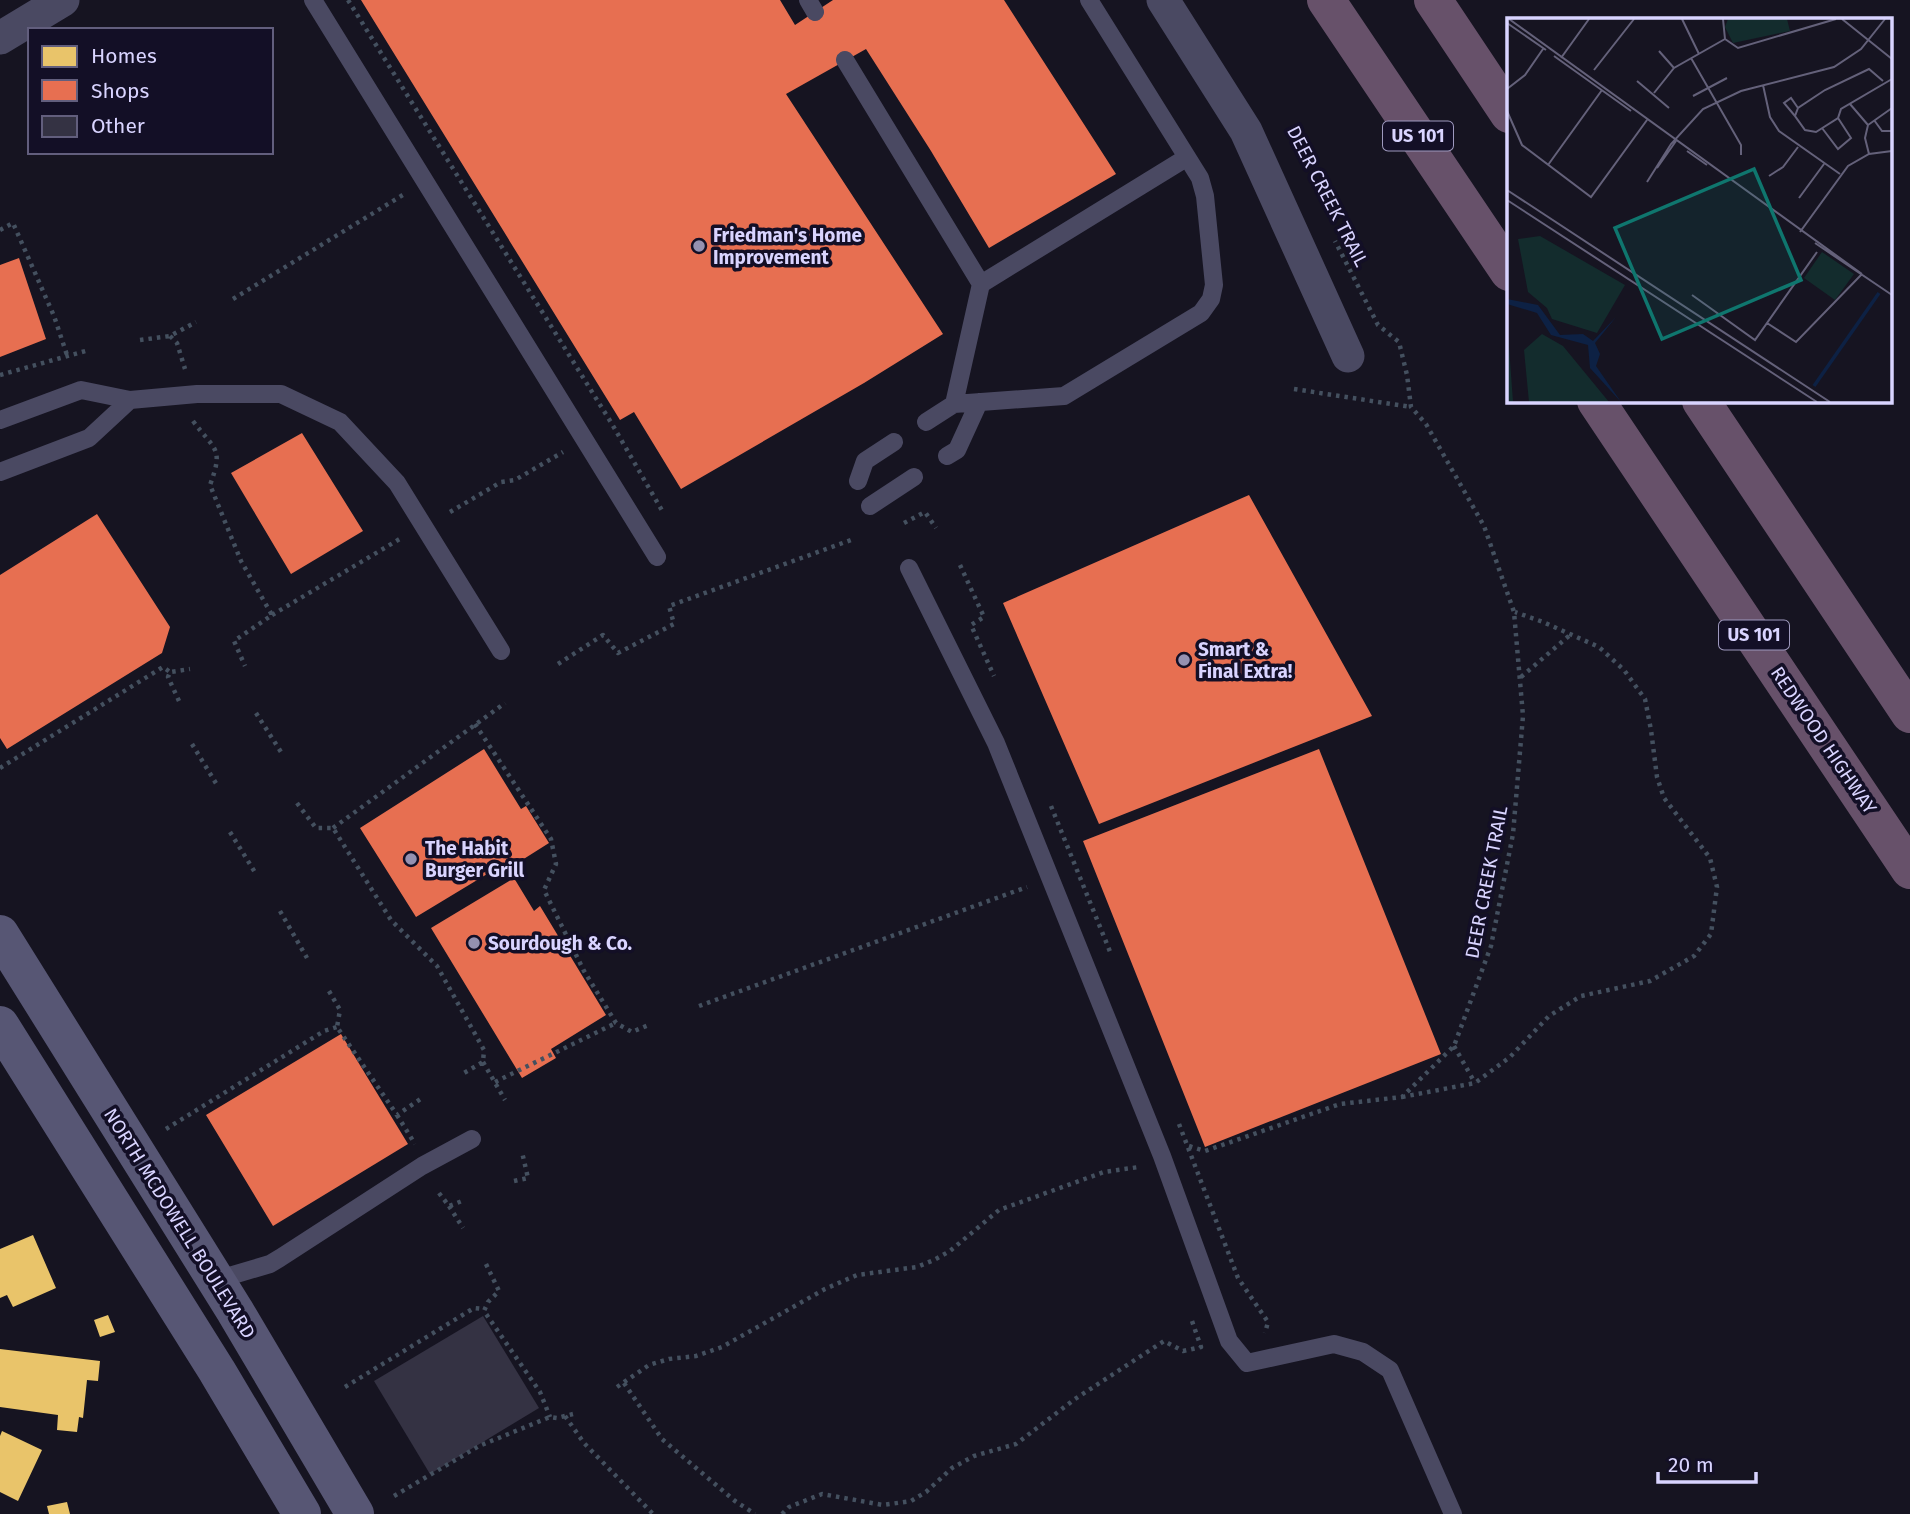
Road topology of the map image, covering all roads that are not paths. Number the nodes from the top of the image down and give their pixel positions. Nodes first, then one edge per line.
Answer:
1 (63, 0) edge
2 (313, 0) edge
3 (1089, 0) edge
4 (1163, 0) edge
5 (1326, 0) edge
6 (1433, 0) edge
7 (0, 38) edge
8 (845, 60) dead end
9 (1507, 111) edge
10 (1186, 158) junction
11 (1507, 269) edge
12 (981, 285) junction
13 (1348, 356) dead end
14 (130, 400) junction
15 (979, 402) junction
16 (1597, 402) edge
17 (1702, 402) edge
18 (954, 404) junction
19 (0, 420) edge
20 (926, 422) dead end
21 (894, 442) dead end
22 (947, 456) dead end
23 (0, 472) edge
24 (914, 477) dead end
25 (859, 481) dead end
26 (870, 506) dead end
27 (657, 557) dead end
28 (909, 568) dead end
29 (501, 650) dead end
30 (1910, 714) edge
31 (1910, 870) edge
32 (0, 934) edge
33 (0, 1025) edge
34 (472, 1139) dead end
35 (216, 1280) junction
36 (302, 1514) edge
37 (355, 1514) edge
38 (1453, 1514) edge

1 - 7 street
2 - 27 lane
3 - 10 lane
4 - 13 street
5 - 11 highway, US 101
6 - 9 highway
8 - 12 lane
10 - 12 lane
10 - 15 lane
12 - 18 lane
14 - 19 lane
14 - 23 lane
14 - 29 lane
15 - 18 lane
15 - 22 lane
16 - 31 highway, REDWOOD HIGHWAY / US 101
17 - 30 highway
18 - 20 lane
21 - 25 lane
24 - 26 lane
28 - 38 lane
32 - 35 main road, NORTH MCDOWELL BOULEVARD
33 - 36 main road
34 - 35 lane
35 - 37 main road, NORTH MCDOWELL BOULEVARD

